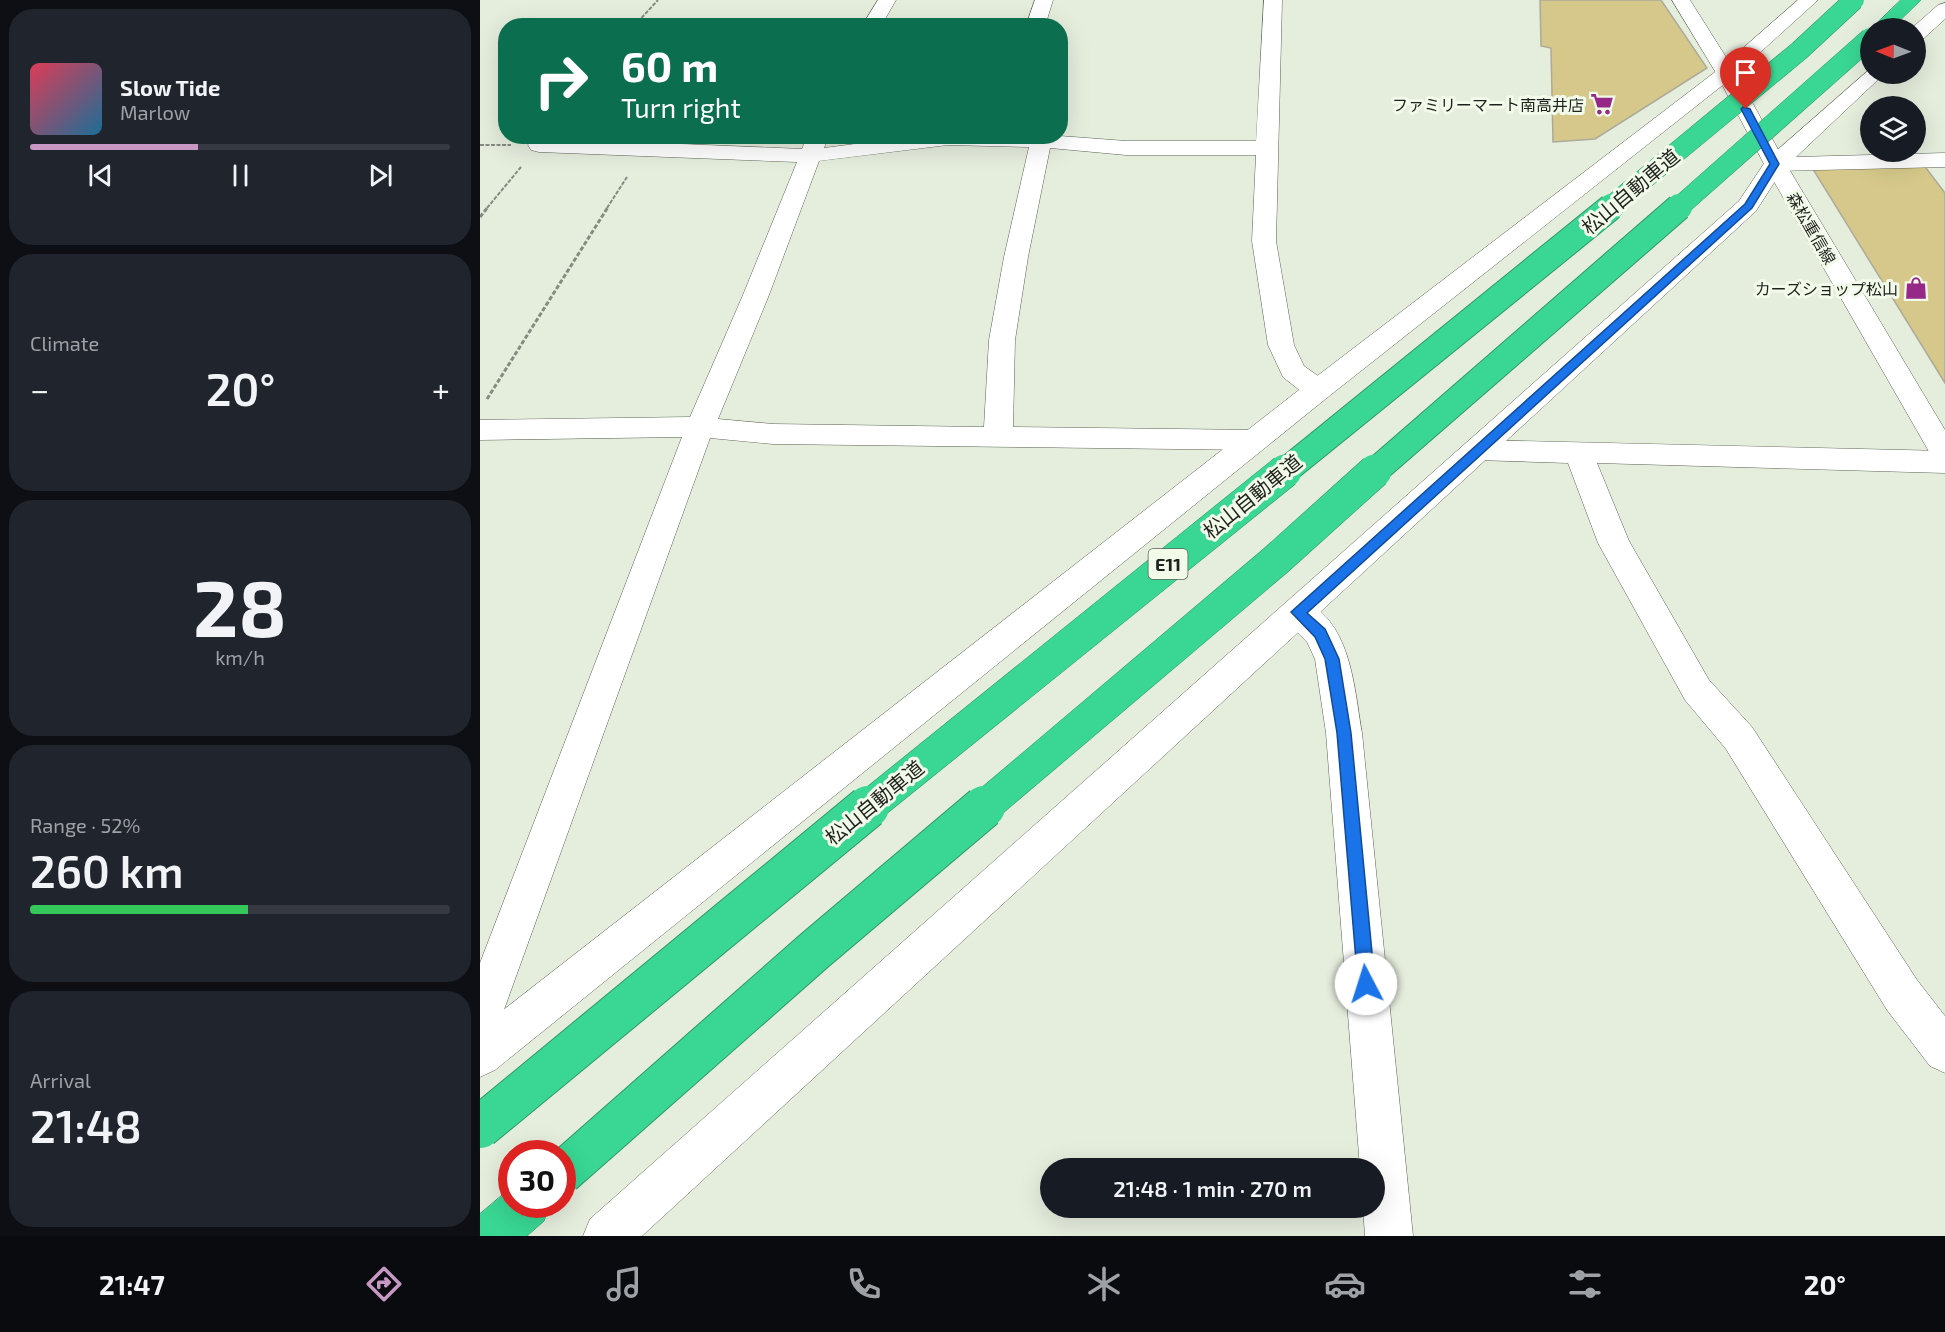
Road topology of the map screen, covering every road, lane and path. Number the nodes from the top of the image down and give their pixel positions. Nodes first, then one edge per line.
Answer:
1 (658, 0) edge
2 (887, 0) edge
3 (1044, 0) edge
4 (1273, 0) edge
5 (1682, 0) edge
6 (1809, 0) edge
7 (1854, 0) edge
8 (1912, 0) edge
9 (1945, 9) edge
10 (641, 18) edge
11 (876, 18) edge
12 (1038, 18) edge
13 (1892, 18) edge
14 (1926, 26) edge
15 (1860, 47) edge
16 (1726, 73) junction
17 (1863, 84) edge
18 (1068, 143) edge
19 (852, 144) edge
20 (1040, 144) edge
21 (539, 145) joint
22 (814, 146) edge
23 (1265, 148) junction
24 (665, 149) junction
25 (1945, 160) edge
26 (1774, 164) junction
27 (480, 217) edge
28 (1318, 390) junction
29 (486, 400) dead end
30 (700, 427) junction
31 (480, 430) edge
32 (998, 437) junction
33 (1256, 440) junction
34 (1477, 450) junction
35 (1578, 452) junction
36 (1945, 455) edge
37 (1945, 462) edge
38 (1298, 612) junction
39 (480, 1018) edge
40 (1945, 1051) edge
41 (480, 1055) edge
42 (480, 1127) edge
43 (576, 1161) edge
44 (511, 1218) edge
45 (491, 1236) edge
46 (607, 1236) edge
47 (1389, 1236) edge

1 - 10 path
2 - 11 street
3 - 12 street
4 - 23 street
5 - 16 street, 森松重信線
6 - 16 street
7 - 42 highway, 松山自動車道 / E11, bridge
8 - 13 highway
9 - 14 street
15 - 43 highway, bridge
16 - 26 street, 森松重信線
16 - 28 street
17 - 26 street
18 - 23 street
19 - 22 street
20 - 32 street
21 - 24 street
21 - 27 path
22 - 24 street
22 - 30 street
23 - 28 street
24 - 29 path
25 - 26 street
26 - 34 street
26 - 36 street, 森松重信線
28 - 33 street
30 - 31 street
30 - 32 street
30 - 39 street
32 - 33 street
33 - 41 street
34 - 35 street
34 - 38 street
35 - 37 street
35 - 40 street
38 - 46 street
38 - 47 street
44 - 45 highway

